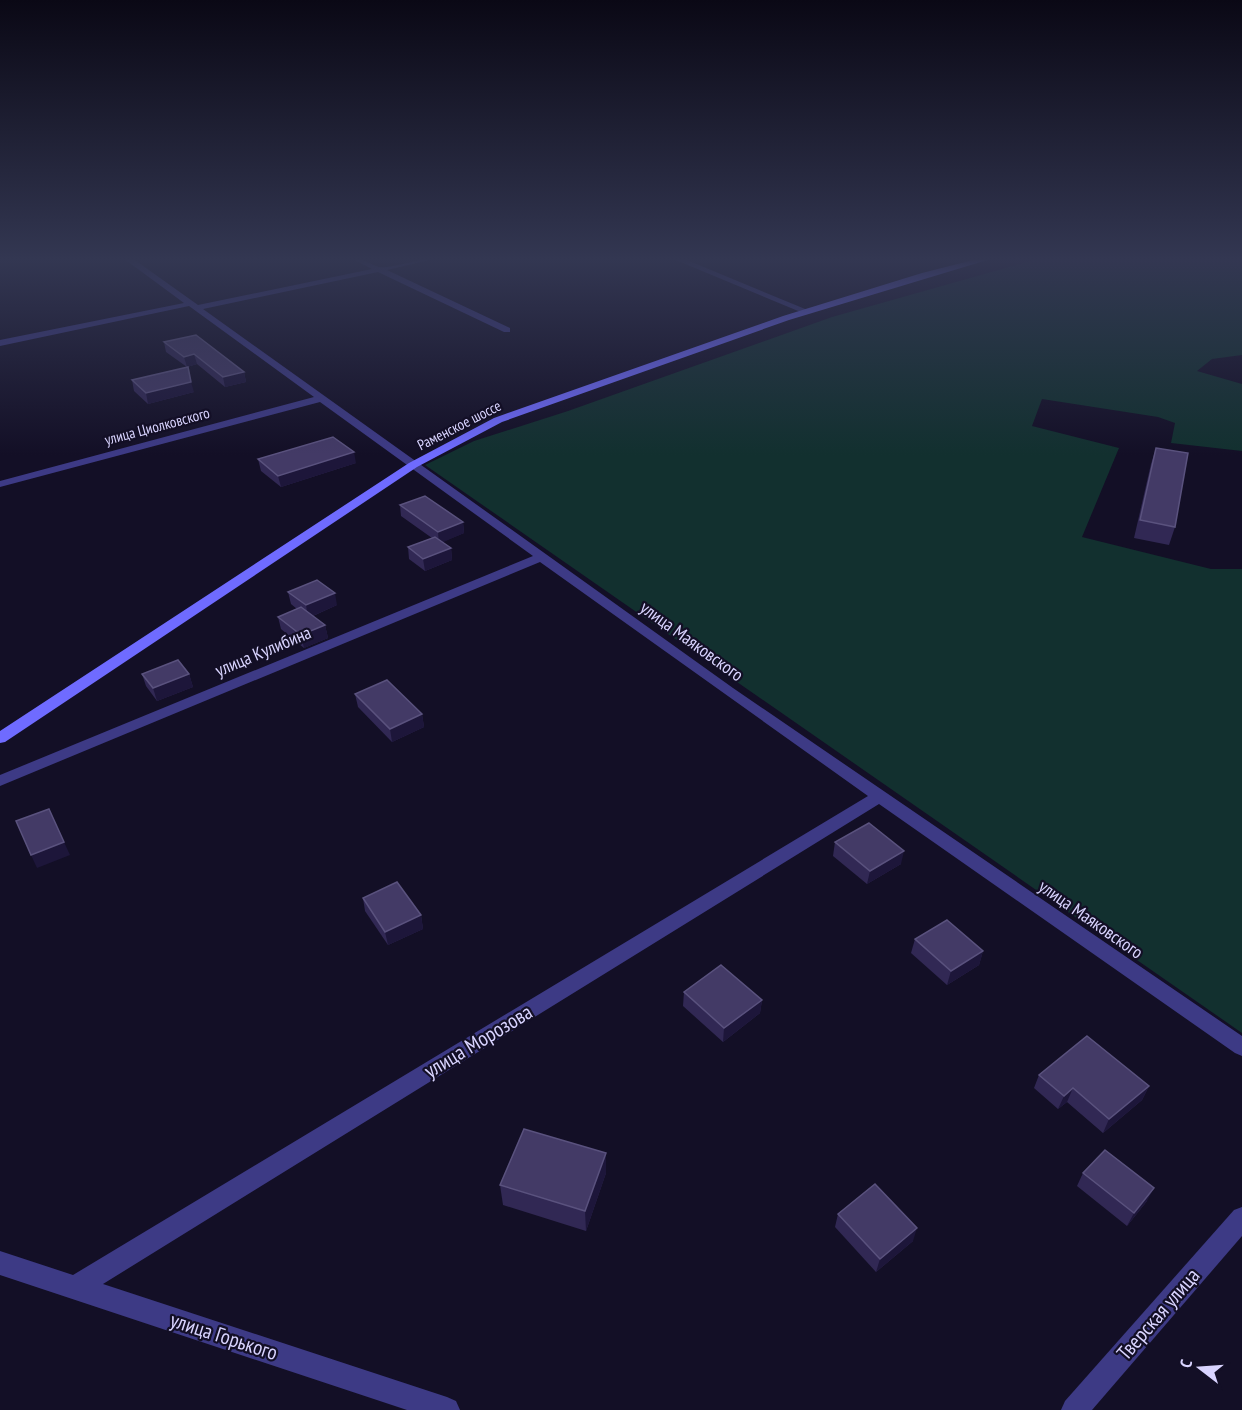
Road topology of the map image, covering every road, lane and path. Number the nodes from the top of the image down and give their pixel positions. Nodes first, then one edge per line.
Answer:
1 (100, 324) edge
2 (218, 324) edge
3 (493, 324) edge
4 (770, 324) edge
5 (507, 330) dead end
6 (0, 343) edge
7 (322, 398) junction
8 (413, 465) junction
9 (0, 484) edge
10 (541, 557) junction
11 (0, 738) edge
12 (0, 781) edge
13 (880, 796) junction
14 (1242, 1047) edge
15 (1242, 1218) edge
16 (0, 1263) edge
17 (76, 1287) junction
18 (447, 1410) edge
19 (1074, 1410) edge

1 - 6 street
2 - 7 street, улица Маяковского
3 - 5 street
4 - 8 main road, Раменское шоссе
7 - 8 street, улица Маяковского
7 - 9 street, улица Циолковского
8 - 10 street, улица Маяковского
8 - 11 main road, Раменское шоссе
10 - 12 street, улица Кулибина
10 - 13 street, улица Маяковского
13 - 14 street, улица Маяковского
13 - 17 street, улица Морозова
15 - 19 street, Тверская улица
16 - 17 street, улица Горького
17 - 18 street, улица Горького

